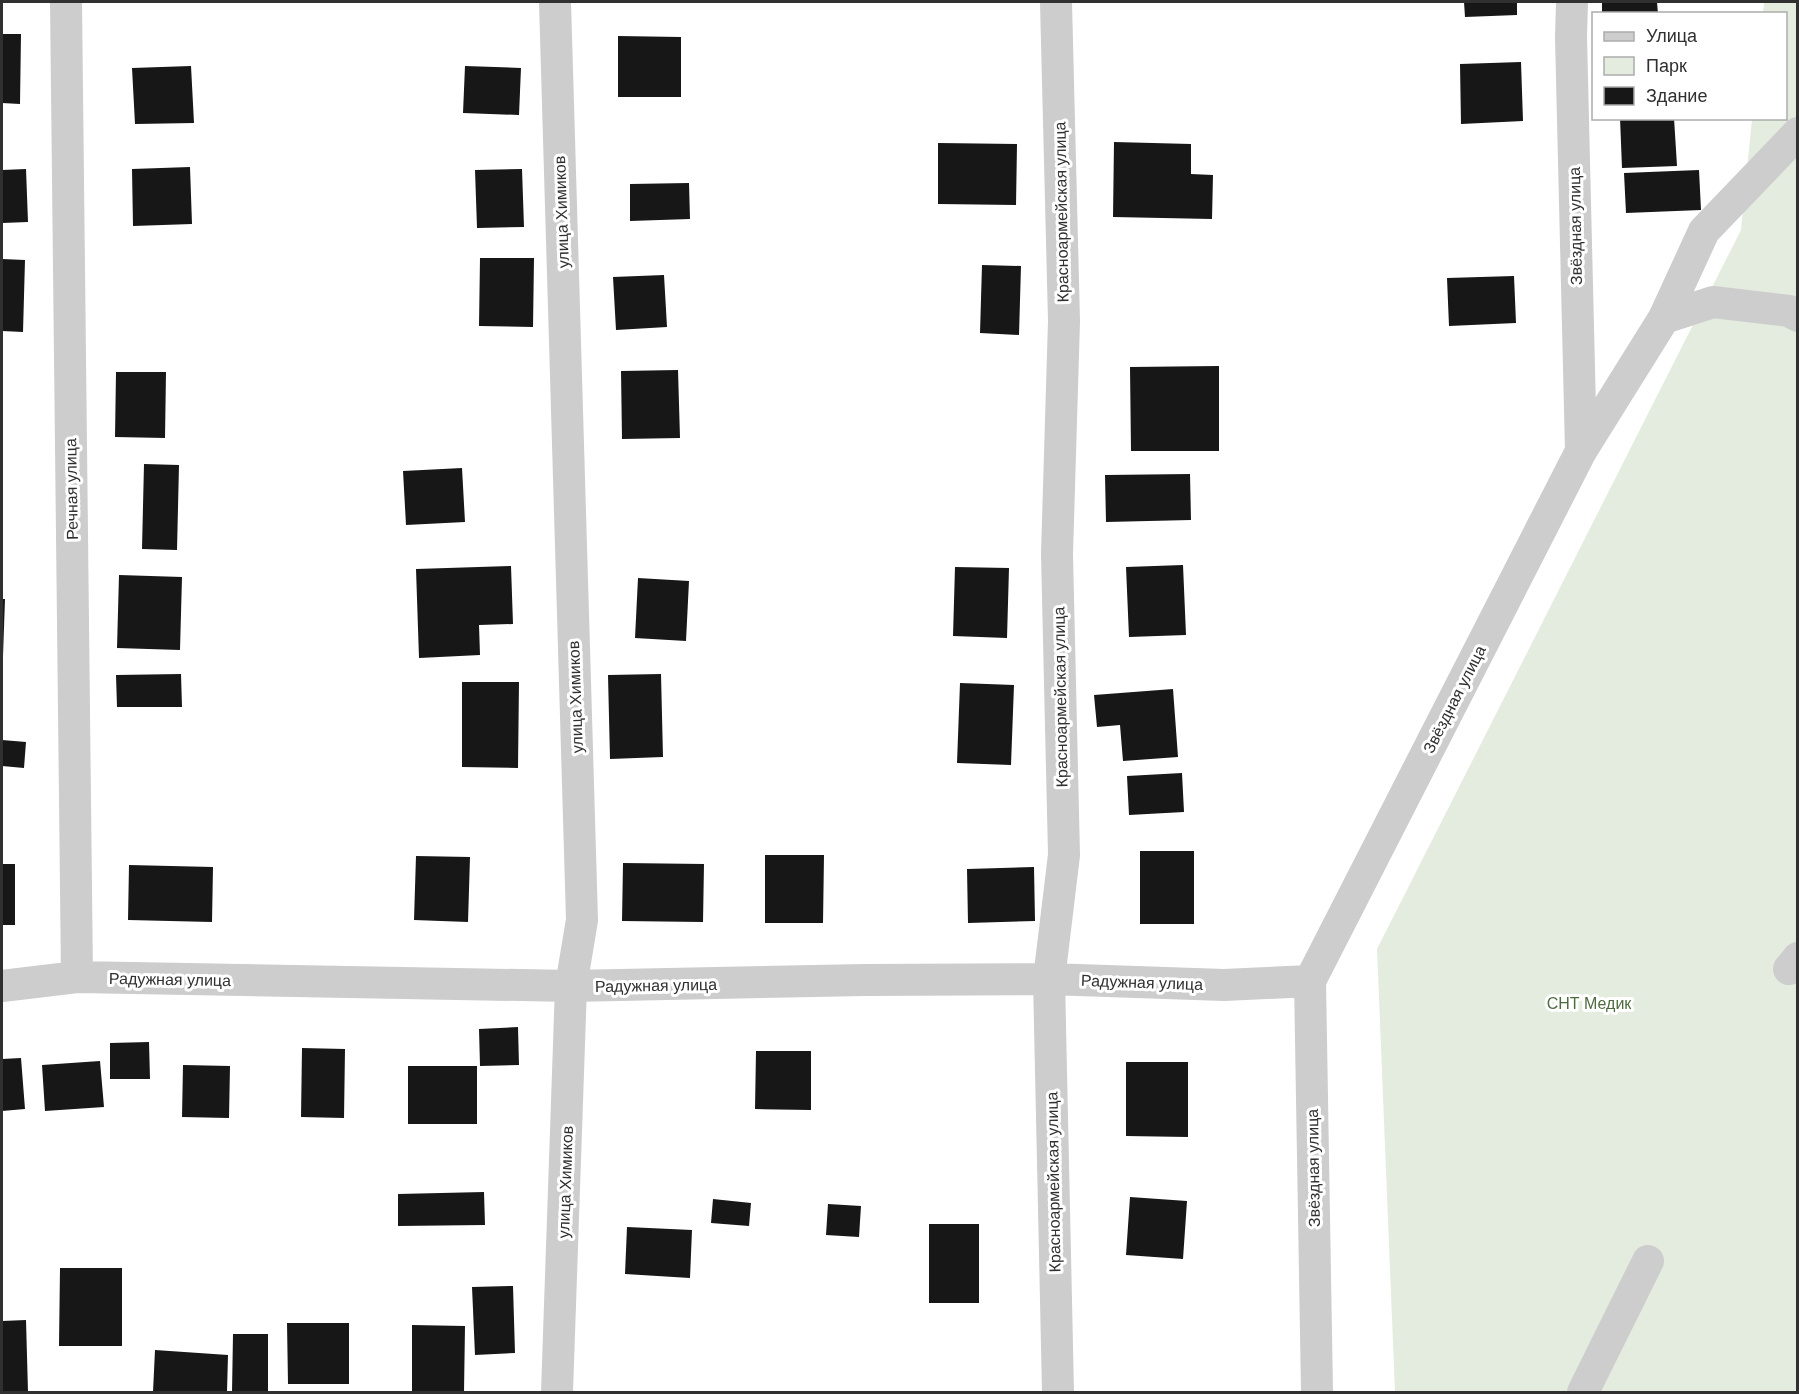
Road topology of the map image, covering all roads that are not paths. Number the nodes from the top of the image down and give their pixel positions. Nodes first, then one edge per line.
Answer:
1 (66, 2) edge
2 (555, 2) edge
3 (1056, 2) edge
4 (1572, 2) edge
5 (1797, 133) edge
6 (1797, 316) edge
7 (1664, 318) junction
8 (1581, 451) junction
9 (77, 977) junction
10 (1049, 979) junction
11 (1310, 981) junction
12 (2, 986) edge
13 (571, 986) junction
14 (1648, 1262) dead end
15 (558, 1392) edge
16 (1058, 1392) edge
17 (1317, 1392) edge
18 (1582, 1392) edge

1 - 9 street, Речная улица
2 - 13 street, улица Химиков
3 - 10 street, Красноармейская улица
4 - 8 street, Звёздная улица
5 - 7 street
6 - 7 street
7 - 8 street
8 - 11 street, Звёздная улица
9 - 12 street, Радужная улица
9 - 13 street, Радужная улица
10 - 11 street, Радужная улица
10 - 13 street, Радужная улица
10 - 16 street, Красноармейская улица
11 - 17 street, Звёздная улица
13 - 15 street, улица Химиков
14 - 18 street

